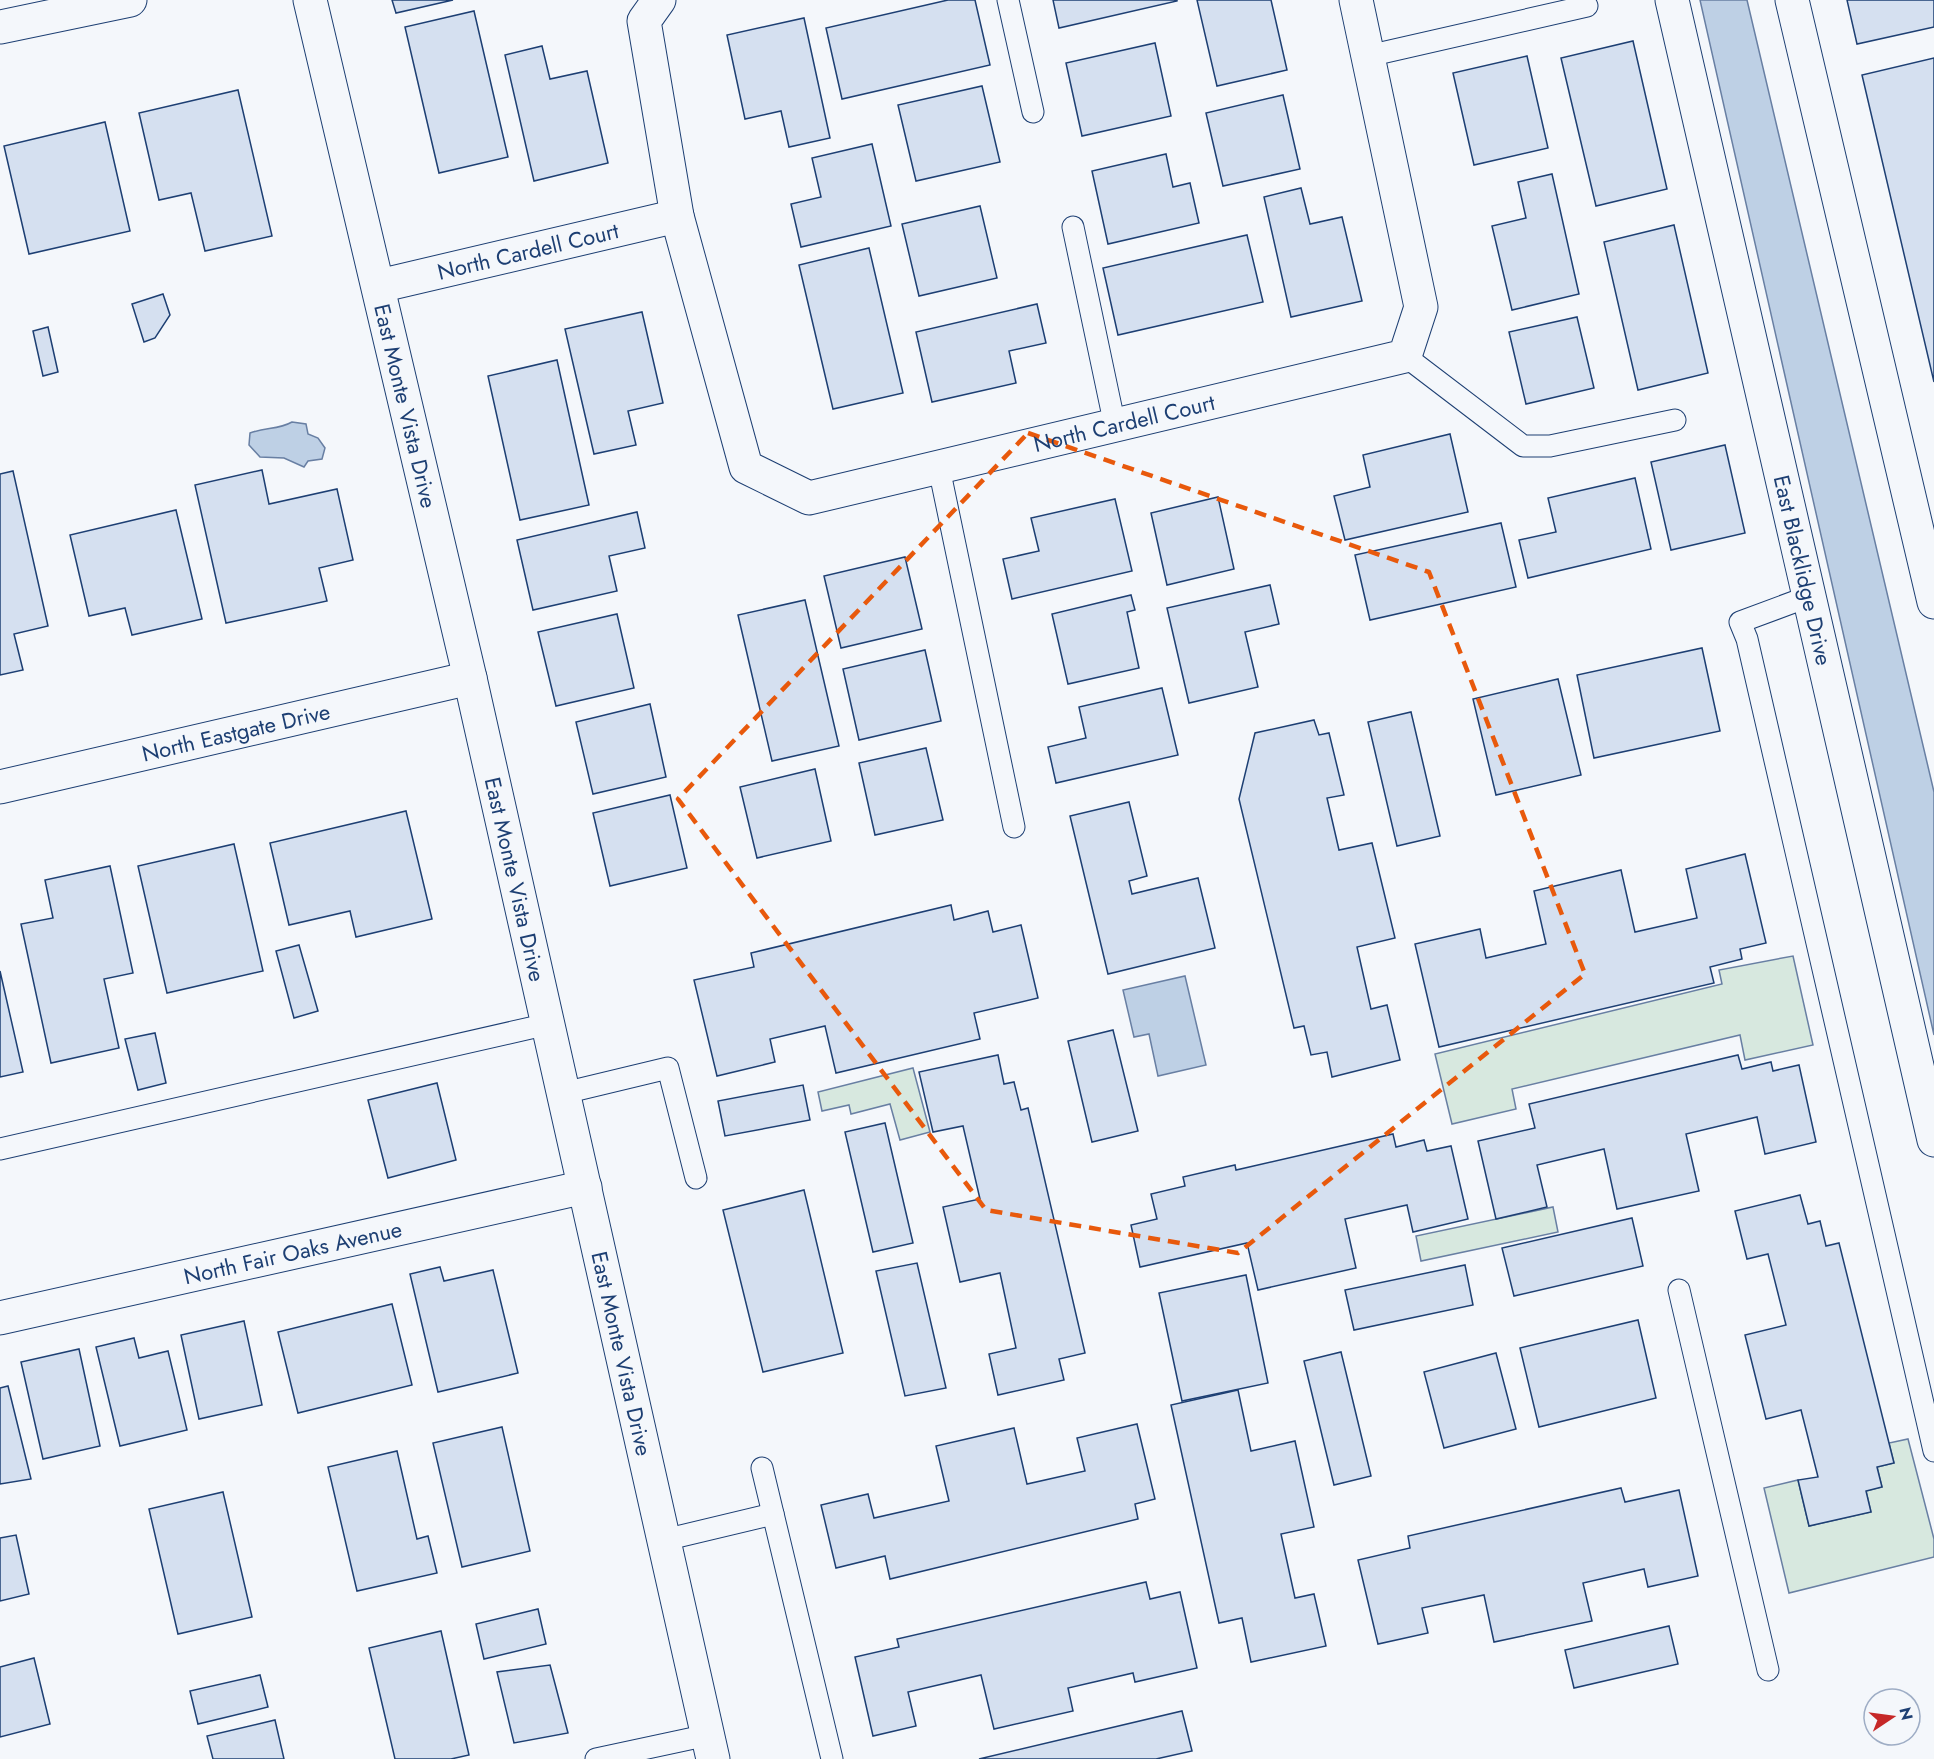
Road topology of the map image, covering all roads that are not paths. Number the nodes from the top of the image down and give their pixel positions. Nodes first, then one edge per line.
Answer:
1 (130, 0) edge
2 (310, 0) edge
3 (659, 0) edge
4 (1008, 0) edge
5 (1356, 0) edge
6 (1672, 0) edge
7 (1792, 0) edge
8 (1587, 6) dead end
9 (0, 27) edge
10 (1368, 56) junction
11 (1033, 112) dead end
12 (677, 216) junction
13 (1073, 227) dead end
14 (379, 286) junction
15 (1405, 356) junction
16 (1675, 420) dead end
17 (1115, 426) junction
18 (939, 468) junction
19 (1923, 500) edge
20 (1810, 597) junction
21 (1934, 602) edge
22 (470, 678) junction
23 (0, 787) edge
24 (1014, 827) dead end
25 (548, 1024) junction
26 (564, 1093) junction
27 (1934, 1140) edge
28 (0, 1149) edge
29 (696, 1178) dead end
30 (585, 1187) junction
31 (1679, 1290) dead end
32 (0, 1318) edge
33 (1934, 1452) edge
34 (762, 1468) dead end
35 (773, 1514) junction
36 (664, 1540) junction
37 (1768, 1670) dead end
38 (711, 1747) edge
39 (596, 1759) edge
40 (832, 1759) edge

1 - 9 street
2 - 14 street, East Monte Vista Drive
3 - 12 street, North Cardell Court
4 - 11 lane
5 - 10 street
6 - 20 street, East Blacklidge Drive
7 - 19 street
8 - 10 lane
10 - 15 street
12 - 14 street, North Cardell Court
12 - 18 street, North Cardell Court
13 - 17 lane
14 - 22 street, East Monte Vista Drive
15 - 16 lane
15 - 17 street, North Cardell Court
17 - 18 street, North Cardell Court
18 - 24 lane
19 - 21 street
20 - 27 street, East Blacklidge Drive
20 - 33 lane
22 - 23 street, North Eastgate Drive
22 - 25 street, East Monte Vista Drive
25 - 26 street, East Monte Vista Drive
25 - 28 lane
26 - 29 lane
26 - 30 street, East Monte Vista Drive
30 - 32 street, North Fair Oaks Avenue
30 - 36 street, East Monte Vista Drive
31 - 37 lane
34 - 35 lane
35 - 36 lane
35 - 40 lane
36 - 38 street, East Monte Vista Drive
38 - 39 lane

